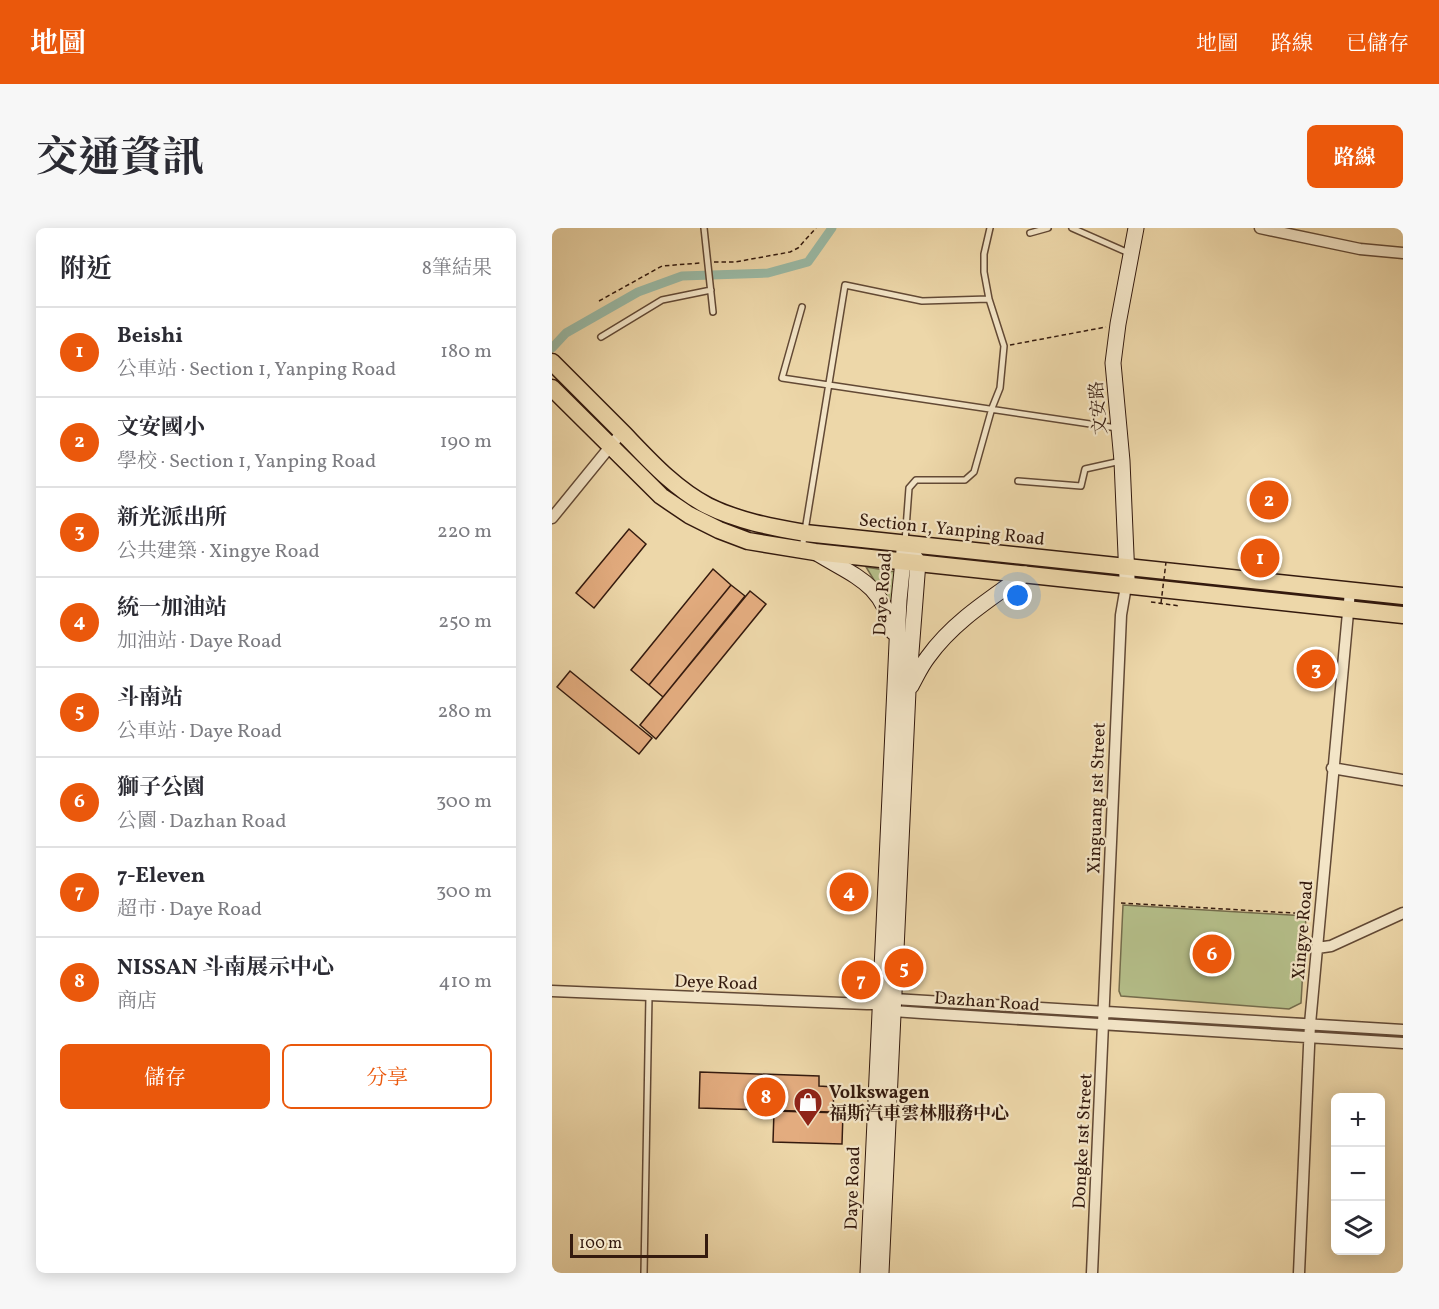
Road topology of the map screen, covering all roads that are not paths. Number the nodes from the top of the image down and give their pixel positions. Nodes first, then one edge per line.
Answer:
1 (704, 228) edge
2 (990, 228) edge
3 (1048, 228) edge
4 (1072, 228) edge
5 (1136, 228) edge
6 (1264, 228) edge
7 (1030, 233) dead end
8 (1403, 253) edge
9 (1131, 254) junction
10 (711, 290) junction
11 (989, 299) junction
12 (802, 307) dead end
13 (713, 312) dead end
14 (601, 337) dead end
15 (554, 363) edge
16 (829, 384) junction
17 (552, 388) edge
18 (992, 408) junction
19 (1119, 429) junction
20 (622, 432) junction
21 (611, 447) junction
22 (1122, 461) junction
23 (1017, 481) dead end
24 (714, 508) junction
25 (552, 518) edge
26 (706, 524) junction
27 (805, 533) junction
28 (905, 544) junction
29 (809, 551) junction
30 (910, 561) junction
31 (1128, 568) junction
32 (1025, 574) junction
33 (1126, 586) junction
34 (1350, 591) junction
35 (1403, 596) edge
36 (1348, 609) junction
37 (1403, 615) edge
38 (898, 656) junction
39 (908, 691) junction
40 (899, 761) junction
41 (1332, 768) junction
42 (1403, 780) edge
43 (1403, 914) edge
44 (1317, 948) junction
45 (552, 991) edge
46 (649, 996) junction
47 (889, 1005) junction
48 (1104, 1011) junction
49 (1310, 1024) junction
50 (1104, 1025) junction
51 (1403, 1030) edge
52 (1309, 1037) junction
53 (1403, 1043) edge
54 (879, 1166) junction
55 (644, 1273) edge
56 (868, 1273) edge
57 (881, 1273) edge
58 (1092, 1273) edge
59 (1299, 1273) edge

1 - 10 lane
2 - 11 lane
3 - 7 lane
4 - 9 lane
5 - 9 main road, 文安路
6 - 8 street
9 - 19 main road, 文安路
10 - 13 lane
10 - 14 lane
11 - 16 lane
11 - 18 lane
12 - 16 lane
15 - 20 main road, Section 1, Yanping Road
16 - 18 lane
16 - 27 lane
17 - 21 main road, Section 1, Yanping Road
18 - 19 lane
18 - 28 lane
19 - 22 main road, 文安路
20 - 21 street
20 - 24 main road, Section 1, Yanping Road
21 - 25 street
21 - 26 main road, Section 1, Yanping Road
22 - 23 lane
22 - 31 main road, 文安路
24 - 26 main road
24 - 27 main road, Section 1, Yanping Road
26 - 29 main road, Section 1, Yanping Road
27 - 28 main road, Section 1, Yanping Road
27 - 29 lane
28 - 30 main road, Daye Road
28 - 31 main road, Section 1, Yanping Road
29 - 30 main road, Section 1, Yanping Road
29 - 38 main road
30 - 32 main road, Section 1, Yanping Road
30 - 38 main road, Daye Road
30 - 39 main road, Daye Road
31 - 33 main road, 文安路
31 - 34 main road, Section 1, Yanping Road
32 - 33 main road, Section 1, Yanping Road
32 - 39 main road
33 - 36 main road, Section 1, Yanping Road
33 - 48 street, Xinguang 1st Street
34 - 35 main road, Section 1, Yanping Road
34 - 36 street, Xingye Road
36 - 37 main road, Section 1, Yanping Road
36 - 41 street, Xingye Road
38 - 40 main road, Daye Road
39 - 40 main road, Daye Road
40 - 47 main road, Daye Road
41 - 42 street
41 - 44 street, Xingye Road
43 - 44 street
44 - 49 street, Xingye Road
45 - 46 street, Deye Road
46 - 47 street, Deye Road
46 - 55 lane
47 - 48 street, Dazhan Road
47 - 50 street, Dazhan Road
47 - 54 main road, Daye Road
48 - 49 street, Dazhan Road
48 - 50 street, Dongke 1st Street
49 - 51 street, Dazhan Road
49 - 52 street, Xingye Road
50 - 52 street, Dazhan Road
50 - 58 street, Dongke 1st Street
52 - 53 street, Dazhan Road
52 - 59 street, Xingye Road
54 - 56 main road, Daye Road
54 - 57 main road, Daye Road

